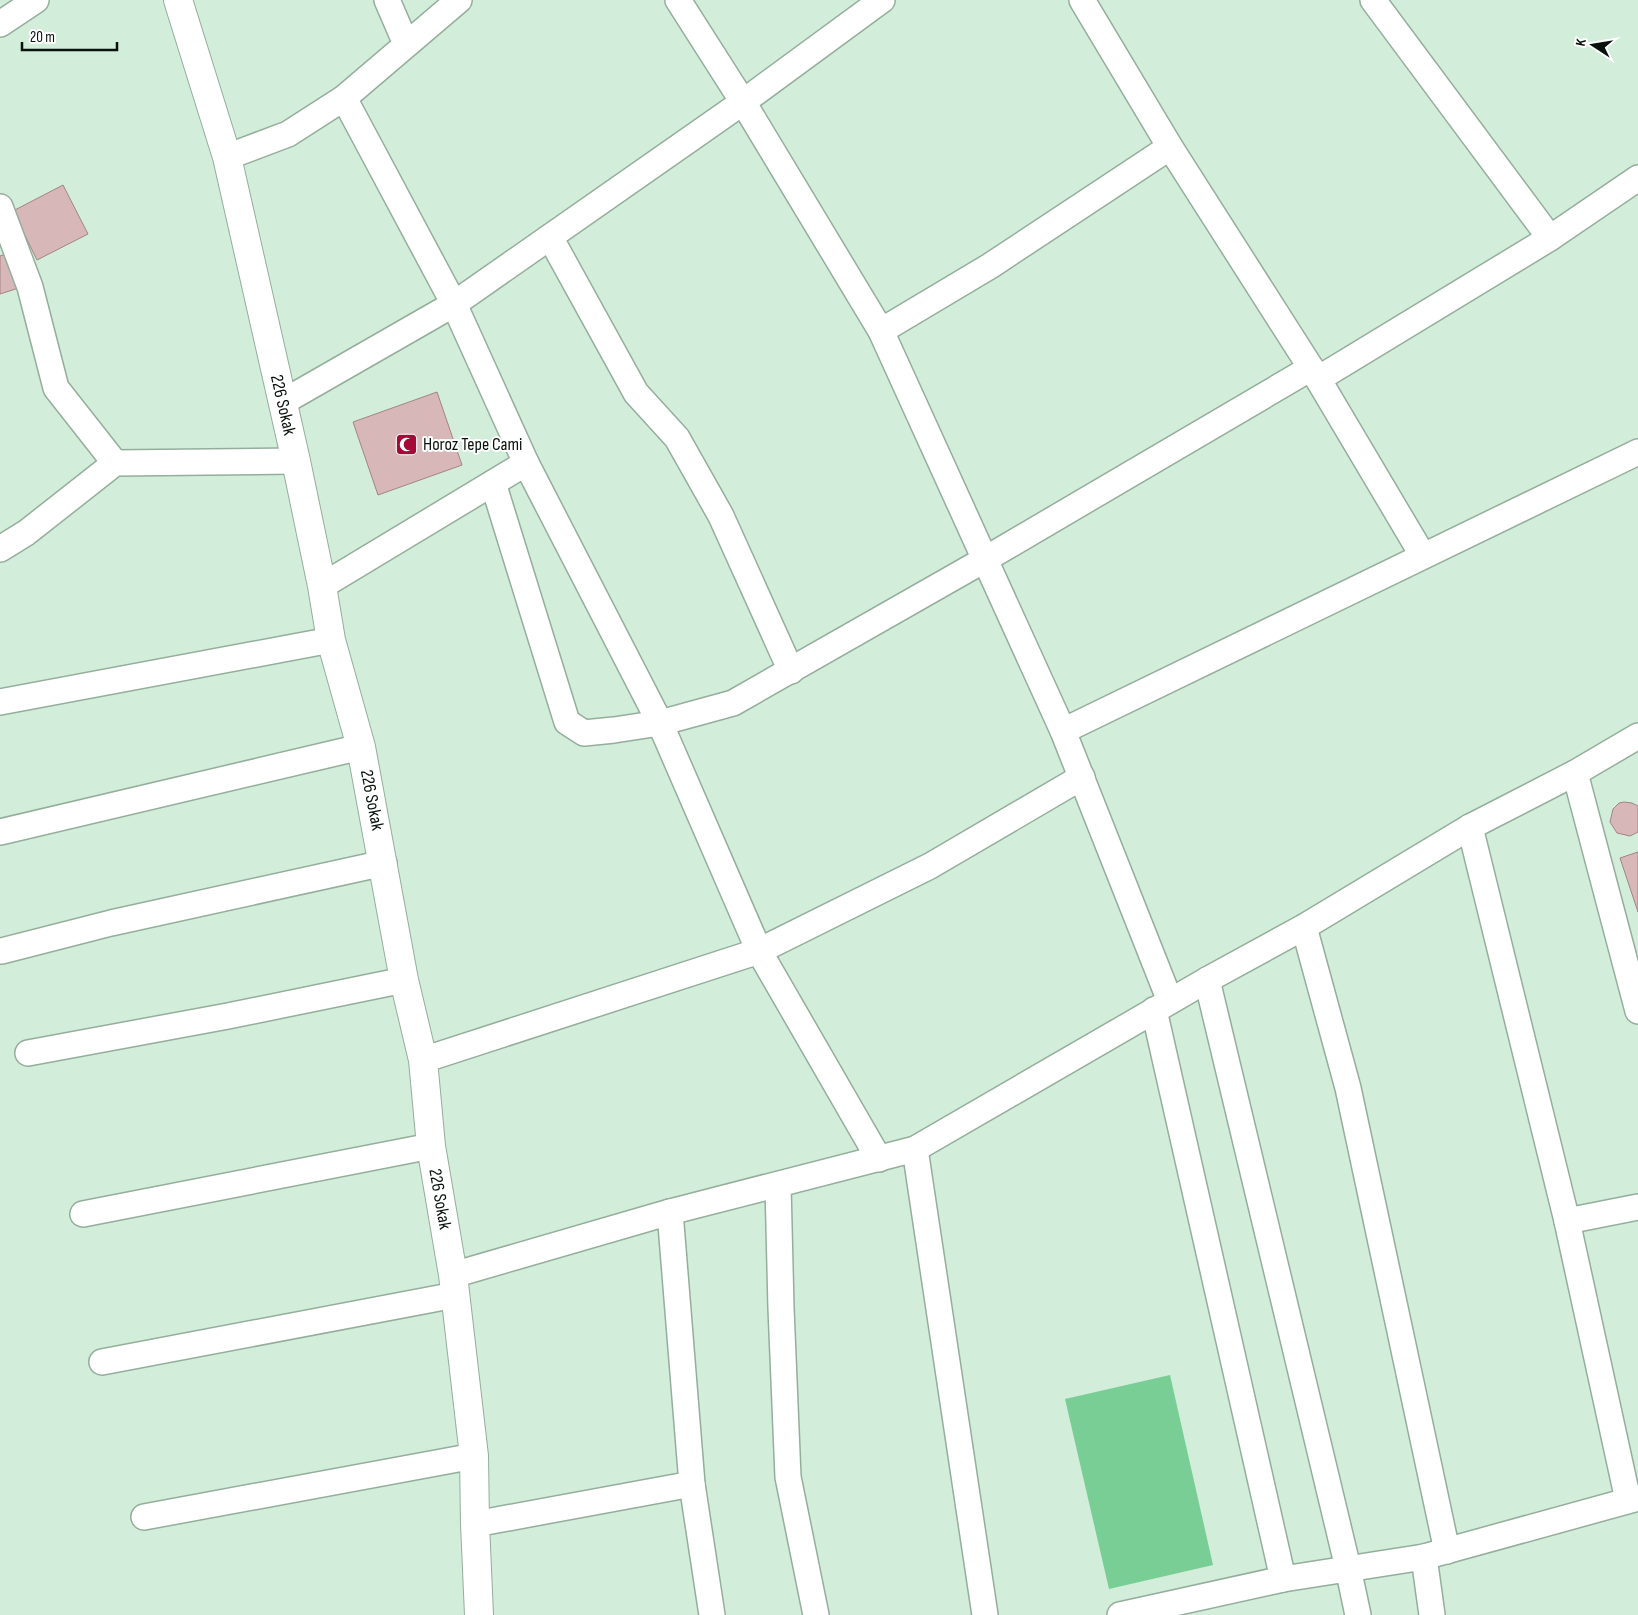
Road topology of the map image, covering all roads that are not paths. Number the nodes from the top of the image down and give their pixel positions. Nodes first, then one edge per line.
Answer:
1 (36, 0) edge
2 (178, 0) edge
3 (387, 0) edge
4 (459, 0) edge
5 (678, 0) edge
6 (882, 0) edge
7 (1082, 0) edge
8 (1373, 0) edge
9 (0, 24) edge
10 (406, 44) junction
11 (344, 98) junction
12 (743, 102) junction
13 (1170, 147) junction
14 (227, 157) junction
15 (1638, 178) edge
16 (0, 207) edge
17 (550, 237) junction
18 (1550, 238) junction
19 (454, 304) junction
20 (881, 331) junction
21 (1314, 373) junction
22 (283, 402) junction
23 (1638, 452) edge
24 (296, 461) junction
25 (115, 462) junction
26 (526, 463) junction
27 (493, 483) junction
28 (0, 549) edge
29 (1423, 556) junction
30 (984, 560) junction
31 (322, 586) junction
32 (331, 640) junction
33 (791, 671) junction
34 (0, 702) edge
35 (660, 723) junction
36 (1063, 731) junction
37 (1638, 736) edge
38 (361, 746) junction
39 (1575, 773) junction
40 (1082, 777) junction
41 (1470, 827) junction
42 (0, 832) edge
43 (384, 863) junction
44 (1304, 927) junction
45 (2, 951) dead end
46 (759, 951) junction
47 (404, 980) junction
48 (1207, 980) junction
49 (1162, 1006) junction
50 (1638, 1010) edge
51 (28, 1053) dead end
52 (423, 1060) junction
53 (431, 1146) junction
54 (915, 1149) junction
55 (879, 1159) junction
56 (778, 1185) junction
57 (1638, 1207) edge
58 (670, 1212) junction
59 (83, 1214) dead end
60 (1567, 1221) junction
61 (454, 1285) junction
62 (102, 1362) dead end
63 (474, 1456) junction
64 (692, 1484) junction
65 (1633, 1499) edge
66 (144, 1517) dead end
67 (475, 1524) junction
68 (1435, 1554) junction
69 (1348, 1568) junction
70 (1283, 1579) junction
71 (479, 1615) edge
72 (712, 1615) edge
73 (816, 1615) edge
74 (985, 1615) edge
75 (1123, 1615) edge
76 (1358, 1615) edge
77 (1432, 1615) edge

1 - 9 street
2 - 14 street, 226 Sokak
3 - 10 street
4 - 10 street
5 - 12 street
6 - 12 street
7 - 13 street
8 - 18 street
10 - 11 street
11 - 14 street
11 - 19 street
12 - 17 street
12 - 20 street
13 - 20 street
13 - 21 street
14 - 22 street, 226 Sokak
15 - 18 street
16 - 25 street
17 - 19 street
17 - 33 street
18 - 21 street
19 - 22 street
19 - 26 street
20 - 30 street
21 - 29 street
21 - 30 street
22 - 24 street, 226 Sokak
23 - 29 street
24 - 25 street
24 - 31 street, 226 Sokak
25 - 28 street
26 - 27 street
26 - 35 street
27 - 31 street
27 - 35 street
29 - 36 street
30 - 33 street
30 - 36 street
31 - 32 street, 226 Sokak
32 - 34 street
32 - 38 street, 226 Sokak
33 - 35 street
35 - 46 street
36 - 40 street
37 - 39 street
38 - 42 street
38 - 43 street, 226 Sokak
39 - 41 street
39 - 50 street
40 - 46 street
40 - 49 street
41 - 44 street
41 - 60 street
43 - 45 street
43 - 47 street, 226 Sokak
44 - 48 street
44 - 68 street
46 - 52 street
46 - 55 street
47 - 51 street
47 - 52 street, 226 Sokak
48 - 49 street
48 - 69 street
49 - 54 street
49 - 70 street
52 - 53 street, 226 Sokak
53 - 59 street
53 - 61 street, 226 Sokak
54 - 55 street
54 - 74 street
55 - 56 street
56 - 58 street
56 - 73 street
57 - 60 street
58 - 61 street
58 - 64 street
60 - 65 street
61 - 62 street
61 - 63 street, 226 Sokak
63 - 66 street
63 - 67 street, 226 Sokak
64 - 67 street
64 - 72 street
65 - 68 street
67 - 71 street, 226 Sokak
68 - 69 street
68 - 77 street
69 - 70 street
69 - 76 street
70 - 75 street

